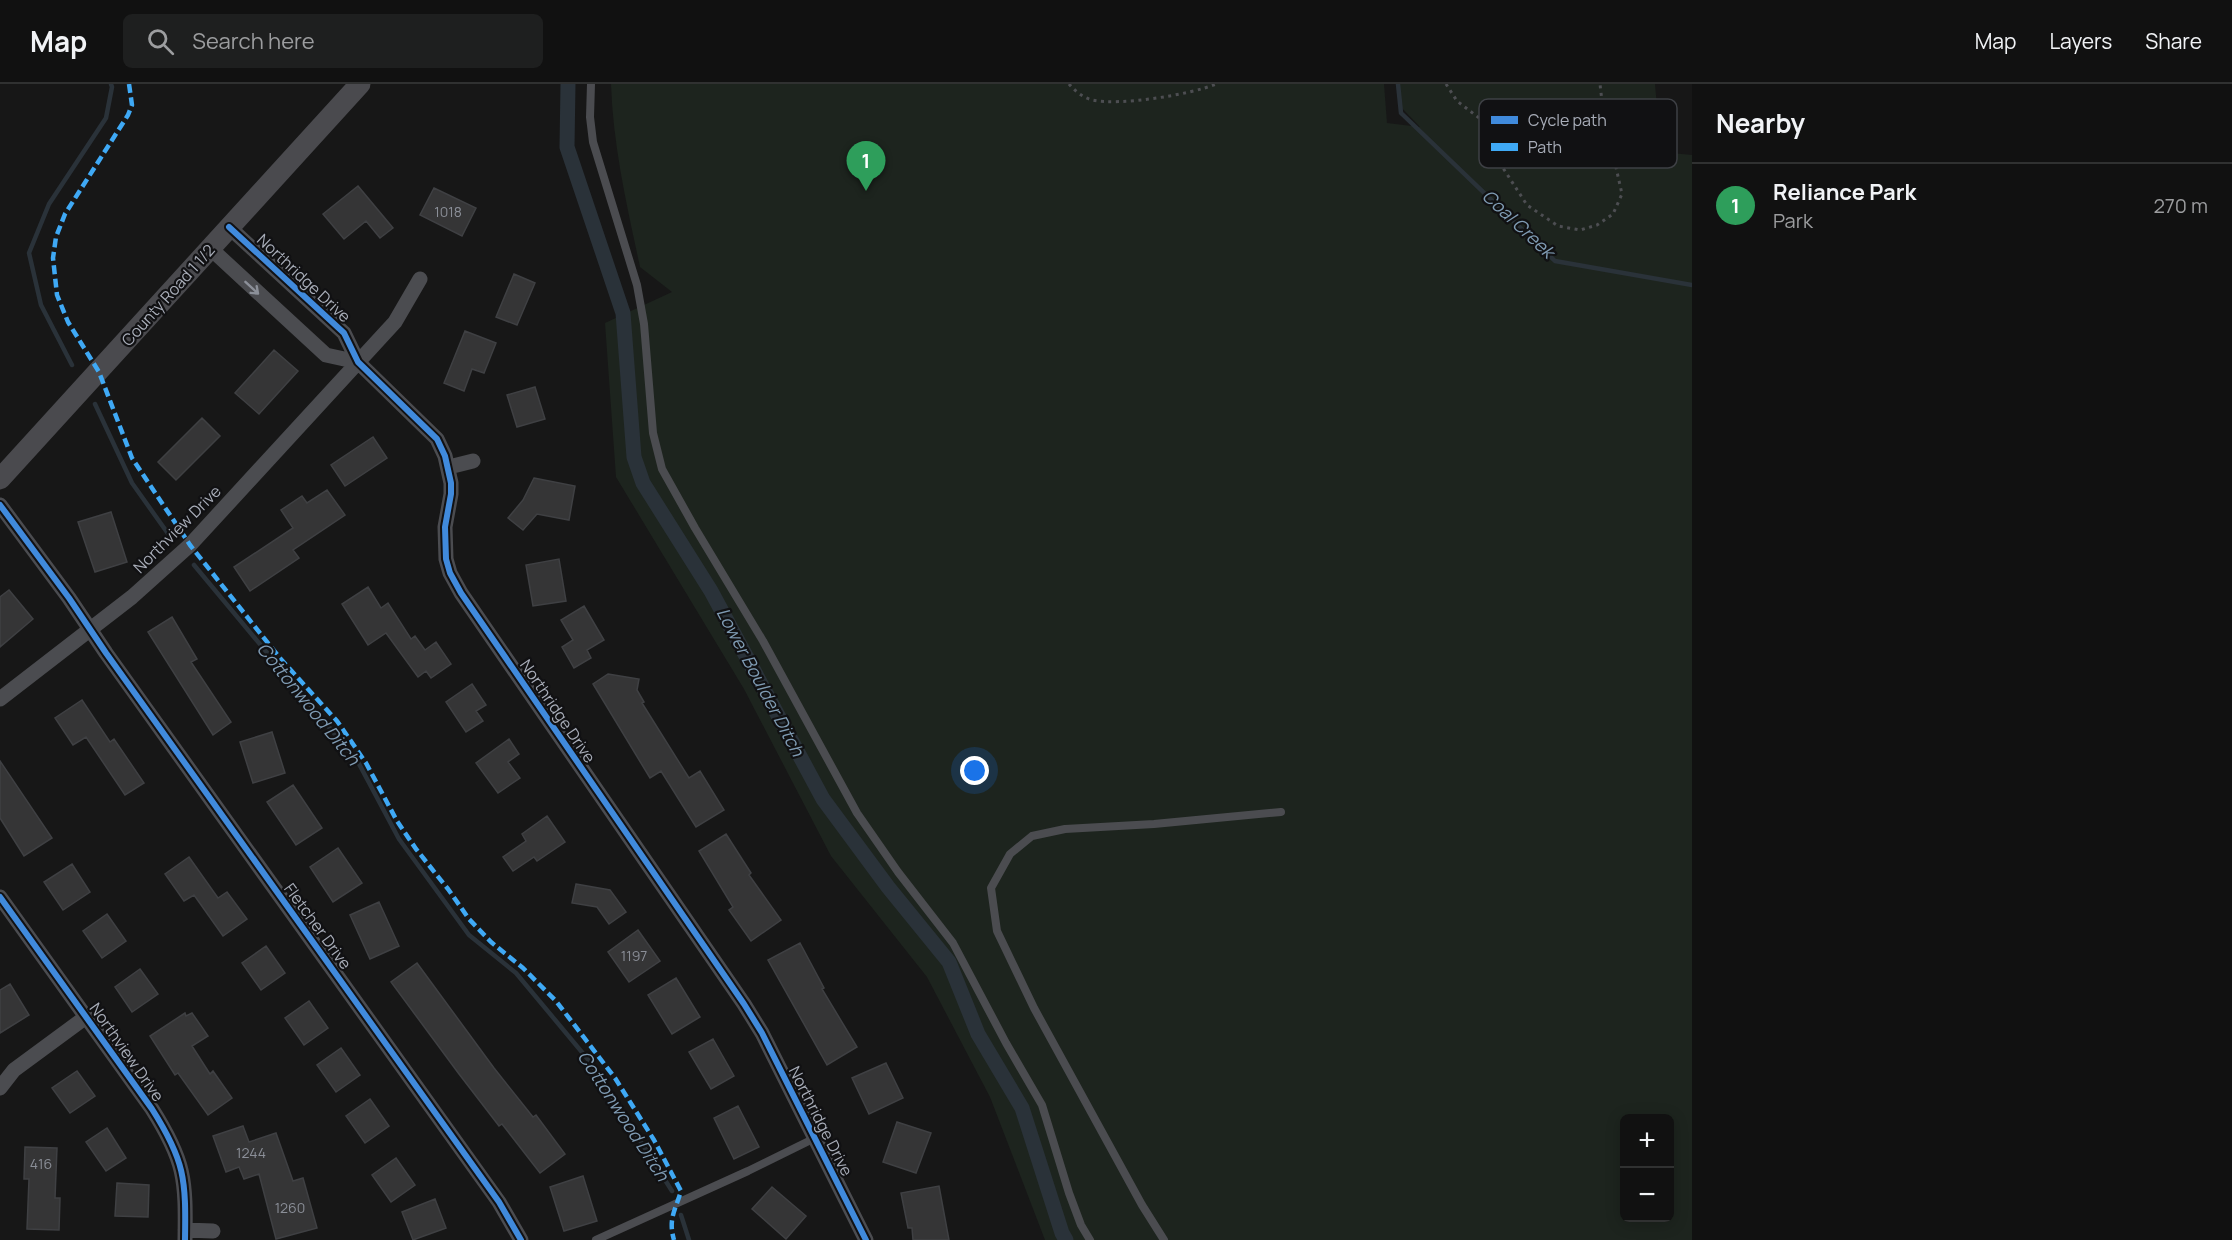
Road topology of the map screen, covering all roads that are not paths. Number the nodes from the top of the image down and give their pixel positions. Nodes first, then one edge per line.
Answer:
1 (360, 84) edge
2 (591, 84) edge
3 (229, 227) junction
4 (210, 248) junction
5 (420, 279) dead end
6 (358, 362) junction
7 (473, 461) dead end
8 (448, 467) junction
9 (0, 479) edge
10 (0, 505) edge
11 (90, 629) junction
12 (0, 699) edge
13 (1281, 812) dead end
14 (0, 897) edge
15 (86, 1017) junction
16 (0, 1088) edge
17 (814, 1138) junction
18 (213, 1231) dead end
19 (185, 1235) edge
20 (521, 1240) edge
21 (596, 1240) edge
22 (866, 1240) edge
23 (1090, 1240) edge
24 (1164, 1240) edge

1 - 3 street, County Road 1 1/2
2 - 23 lane
3 - 4 street, County Road 1 1/2
3 - 6 street, Northridge Drive
4 -> 6 street
4 - 9 street, County Road 1 1/2
5 - 6 street, Northview Drive
6 - 8 street, Northridge Drive
6 - 11 street, Northview Drive
7 - 8 street
8 - 17 street, Northridge Drive
10 - 11 street, Fletcher Drive
11 - 12 street, Northview Drive
11 - 20 street, Fletcher Drive
13 - 24 lane
14 - 15 street, Northview Drive
15 - 16 street
15 - 19 street, Northview Drive
17 - 21 lane
17 - 22 street, Northridge Drive
18 - 19 street

